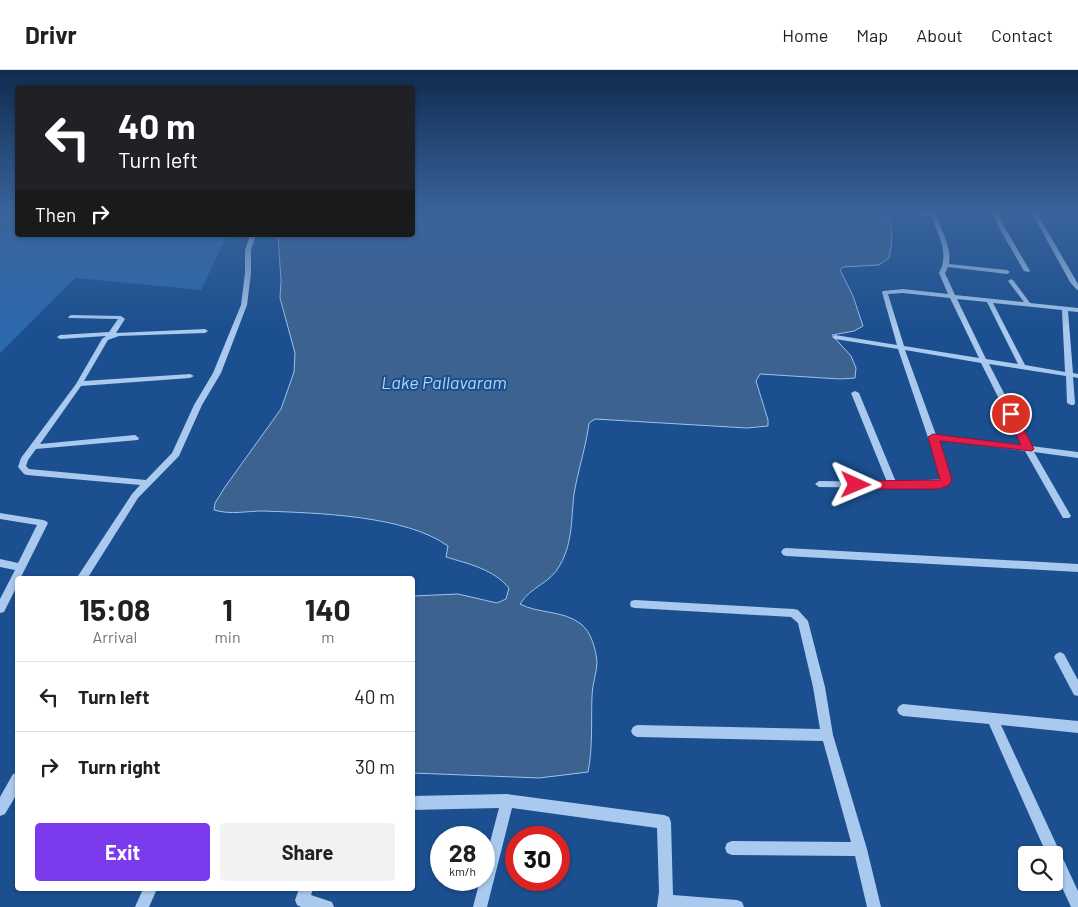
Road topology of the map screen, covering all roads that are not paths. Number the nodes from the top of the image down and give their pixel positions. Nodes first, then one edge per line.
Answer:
1 (248, 250) edge
2 (945, 250) edge
3 (1015, 250) edge
4 (1057, 250) edge
5 (947, 265) junction
6 (1028, 271) dead end
7 (1007, 272) dead end
8 (1011, 281) dead end
9 (1075, 282) edge
10 (1078, 288) edge
11 (951, 296) junction
12 (989, 300) junction
13 (1028, 304) junction
14 (1065, 308) junction
15 (1078, 310) edge
16 (71, 317) dead end
17 (205, 331) dead end
18 (111, 335) junction
19 (60, 337) dead end
20 (835, 338) dead end
21 (901, 348) junction
22 (984, 361) junction
23 (1022, 366) junction
24 (1068, 374) junction
25 (190, 376) dead end
26 (1078, 376) edge
27 (79, 384) junction
28 (854, 393) dead end
29 (1071, 403) dead end
30 (933, 437) junction
31 (135, 438) dead end
32 (34, 447) junction
33 (1028, 449) junction
34 (1078, 455) edge
35 (148, 483) junction
36 (819, 484) dead end
37 (893, 485) junction
38 (0, 516) edge
39 (1066, 516) dead end
40 (786, 552) dead end
41 (0, 563) edge
42 (21, 567) junction
43 (1078, 568) edge
44 (16, 576) edge
45 (83, 576) edge
46 (15, 579) edge
47 (635, 604) dead end
48 (0, 609) edge
49 (1060, 657) dead end
50 (1078, 690) edge
51 (902, 710) dead end
52 (992, 718) junction
53 (1078, 727) edge
54 (637, 731) dead end
55 (827, 735) junction
56 (15, 784) edge
57 (507, 801) junction
58 (415, 803) edge
59 (0, 809) edge
60 (732, 848) dead end
61 (860, 849) junction
62 (149, 891) edge
63 (305, 891) edge
64 (664, 905) edge
65 (142, 907) edge
66 (327, 907) edge
67 (480, 907) edge
68 (737, 907) edge
69 (874, 907) edge
70 (1078, 907) edge

1 - 35 street
2 - 5 street
3 - 6 street
4 - 9 street
5 - 7 street
5 - 11 street
8 - 13 street
9 - 10 street
11 - 12 street
11 - 21 street
11 - 22 street
12 - 13 street
12 - 23 street
13 - 14 street
14 - 15 street
14 - 24 street
16 - 18 street
17 - 18 street
18 - 19 street
18 - 27 street
20 - 21 street
21 - 22 street
21 - 30 street
22 - 23 street
22 - 33 street
23 - 24 street
24 - 26 street
24 - 29 street
25 - 27 street
27 - 32 street
28 - 37 street
30 - 33 street
30 - 37 street
31 - 32 street
32 - 35 street
33 - 34 street
33 - 39 street
35 - 45 street
36 - 37 street
38 - 42 street
40 - 43 street
41 - 42 street
42 - 44 street
46 - 48 street
47 - 55 street
49 - 50 street
51 - 52 street
52 - 53 street
52 - 70 street
54 - 55 street
55 - 61 street
56 - 59 street
57 - 58 street
57 - 64 street
57 - 67 street
60 - 61 street
61 - 69 street
62 - 65 street
63 - 66 street
64 - 68 street

